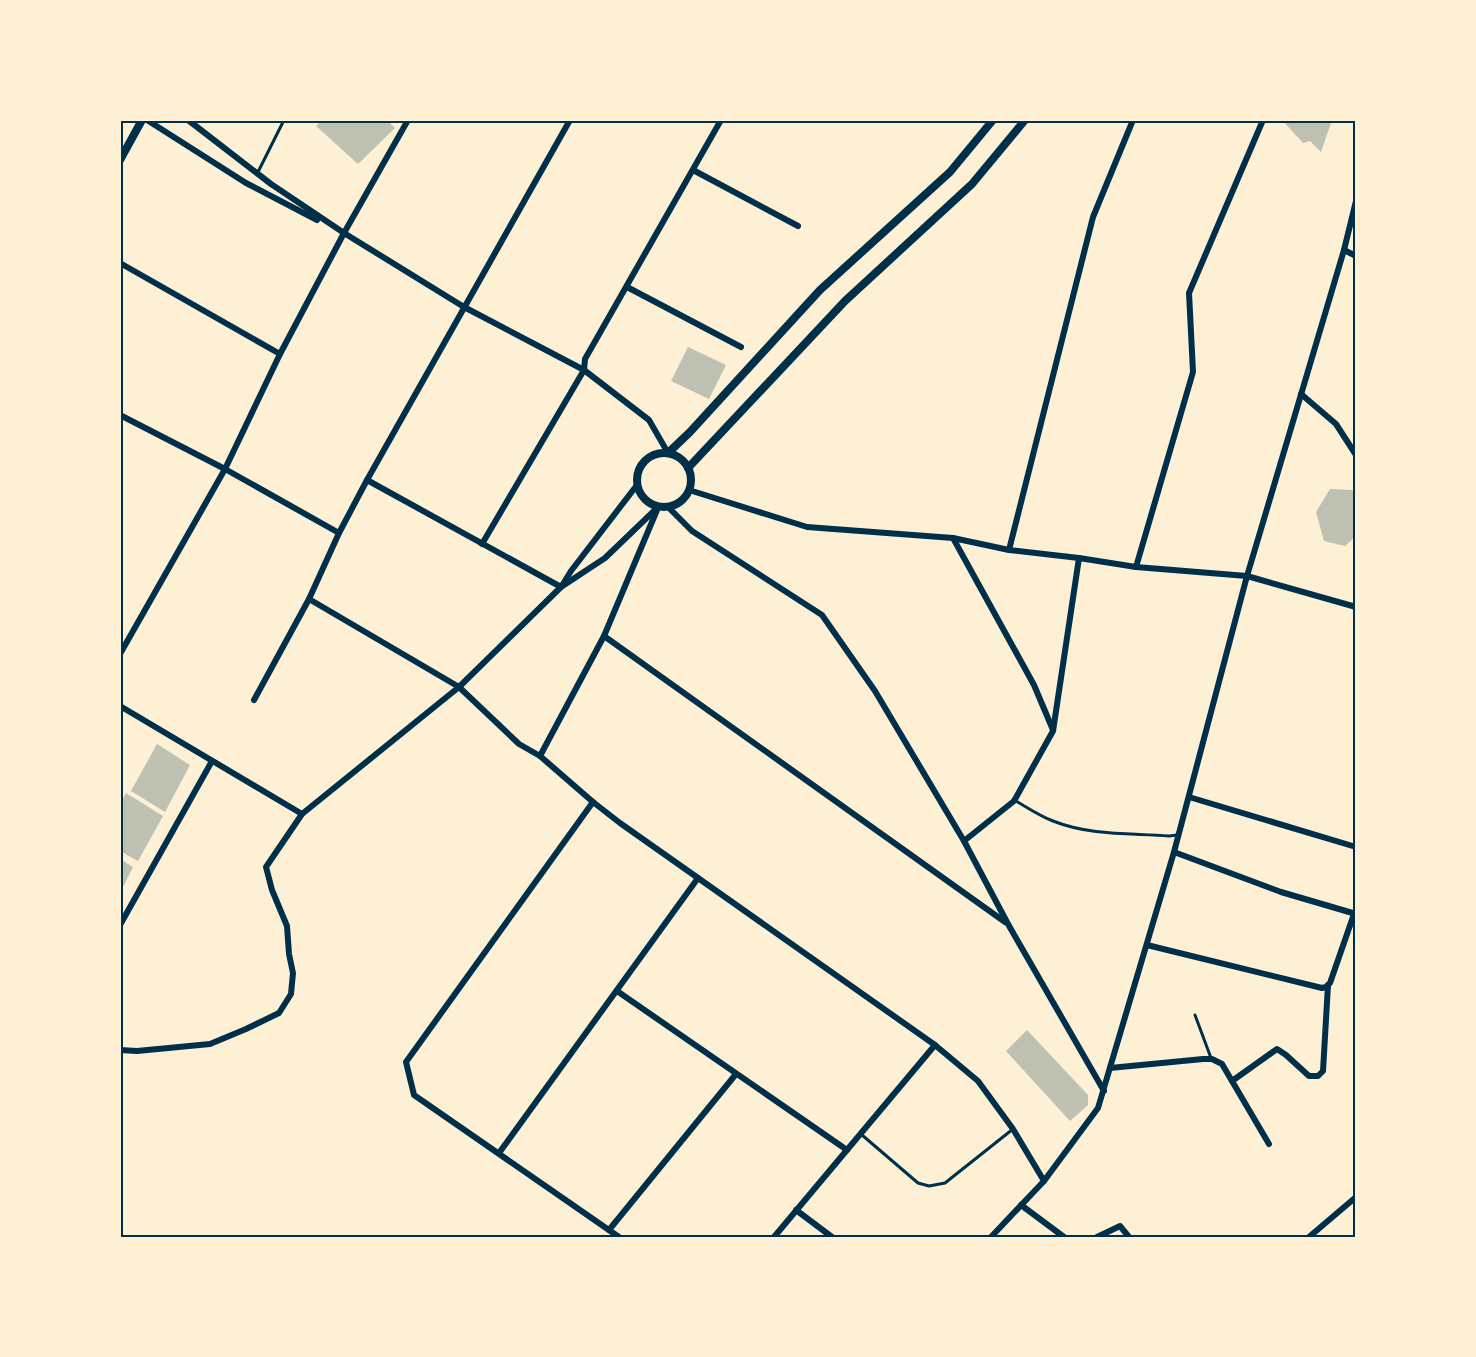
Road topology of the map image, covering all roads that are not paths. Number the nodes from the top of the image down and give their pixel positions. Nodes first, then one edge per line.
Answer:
1 (142, 120) edge
2 (147, 120) edge
3 (189, 120) edge
4 (284, 120) edge
5 (408, 120) edge
6 (570, 120) edge
7 (721, 120) edge
8 (993, 120) edge
9 (1025, 120) edge
10 (1133, 120) edge
11 (1263, 120) edge
12 (120, 160) edge
13 (693, 170) junction
14 (257, 174) junction
15 (1356, 201) edge
16 (798, 226) dead end
17 (344, 233) junction
18 (1344, 250) junction
19 (1356, 256) edge
20 (120, 263) edge
21 (627, 287) junction
22 (464, 307) junction
23 (741, 347) dead end
24 (280, 354) junction
25 (584, 370) junction
26 (1301, 394) junction
27 (120, 414) edge
28 (668, 453) junction
29 (1356, 455) edge
30 (688, 468) junction
31 (225, 469) junction
32 (367, 480) junction
33 (637, 485) junction
34 (689, 490) junction
35 (658, 507) junction
36 (668, 507) junction
37 (339, 532) junction
38 (953, 538) junction
39 (482, 544) junction
40 (1009, 550) junction
41 (1079, 558) junction
42 (1136, 567) junction
43 (1247, 576) junction
44 (561, 587) junction
45 (309, 599) junction
46 (1356, 607) edge
47 (604, 636) junction
48 (120, 654) edge
49 (459, 687) junction
50 (254, 699) dead end
51 (120, 706) edge
52 (1053, 731) junction
53 (540, 756) junction
54 (212, 761) junction
55 (1189, 797) junction
56 (1014, 801) junction
57 (593, 802) junction
58 (302, 814) junction
59 (1179, 834) junction
60 (964, 841) junction
61 (1356, 847) edge
62 (1174, 852) junction
63 (698, 878) junction
64 (1355, 914) edge
65 (1008, 924) junction
66 (120, 925) edge
67 (1147, 945) junction
68 (1328, 985) junction
69 (617, 991) junction
70 (1195, 1015) dead end
71 (935, 1045) junction
72 (120, 1050) edge
73 (1212, 1059) junction
74 (1110, 1068) junction
75 (736, 1074) junction
76 (1232, 1081) junction
77 (1104, 1091) junction
78 (1013, 1129) junction
79 (861, 1134) junction
80 (1269, 1144) dead end
81 (847, 1150) junction
82 (499, 1153) junction
83 (1044, 1181) junction
84 (1356, 1197) edge
85 (1022, 1205) junction
86 (796, 1210) junction
87 (609, 1230) junction
88 (619, 1237) edge
89 (774, 1237) edge
90 (832, 1237) edge
91 (991, 1237) edge
92 (1064, 1237) edge
93 (1098, 1237) edge
94 (1129, 1237) edge
95 (1309, 1237) edge

1 - 12 street
2 - 17 street
3 - 14 street
4 - 14 lane
5 - 17 street
6 - 22 street
7 - 13 street
8 - 28 street
9 - 30 street
10 - 40 street
11 - 42 street
13 - 16 street
13 - 21 street
14 - 17 street
15 - 18 street
17 - 22 street
17 - 24 street
18 - 19 street
18 - 26 street
20 - 24 street
21 - 23 street
21 - 25 street
22 - 25 street
22 - 32 street
24 - 31 street
25 - 28 street
25 - 39 street
26 - 29 street
26 - 43 street
27 - 31 street
28 - 30 street
28 - 33 street
30 - 34 street
31 - 37 street
31 - 48 street
32 - 37 street
32 - 39 street
33 - 35 street
33 - 44 street
34 - 36 street
34 - 38 street
35 - 36 street
35 - 44 street
35 - 47 street
36 - 60 street
37 - 45 street
38 - 40 street
38 - 52 street
39 - 44 street
40 - 41 street
41 - 42 street
41 - 52 street
42 - 43 street
43 - 46 street
43 - 55 street
44 - 49 street
45 - 49 street
45 - 50 street
47 - 53 street
47 - 65 street
49 - 53 street
49 - 58 street
51 - 54 street
52 - 56 street
53 - 57 street
54 - 58 street
54 - 66 street
55 - 59 street
55 - 61 street
56 - 59 lane
56 - 60 street
57 - 63 street
57 - 82 street
58 - 72 street
59 - 62 street
60 - 65 street
62 - 64 street
62 - 67 street
63 - 69 street
63 - 71 street
64 - 68 street
65 - 77 street
67 - 68 street
67 - 74 street
68 - 76 street
69 - 75 street
69 - 82 street
70 - 73 lane
71 - 78 street
71 - 79 street
73 - 74 street
73 - 76 street
74 - 77 street
75 - 81 street
75 - 87 street
76 - 80 street
77 - 83 street
78 - 79 lane
78 - 83 street
79 - 81 street
81 - 86 street
82 - 87 street
83 - 85 street
84 - 95 street
85 - 91 street
85 - 92 street
86 - 89 street
86 - 90 street
87 - 88 street
93 - 94 street

